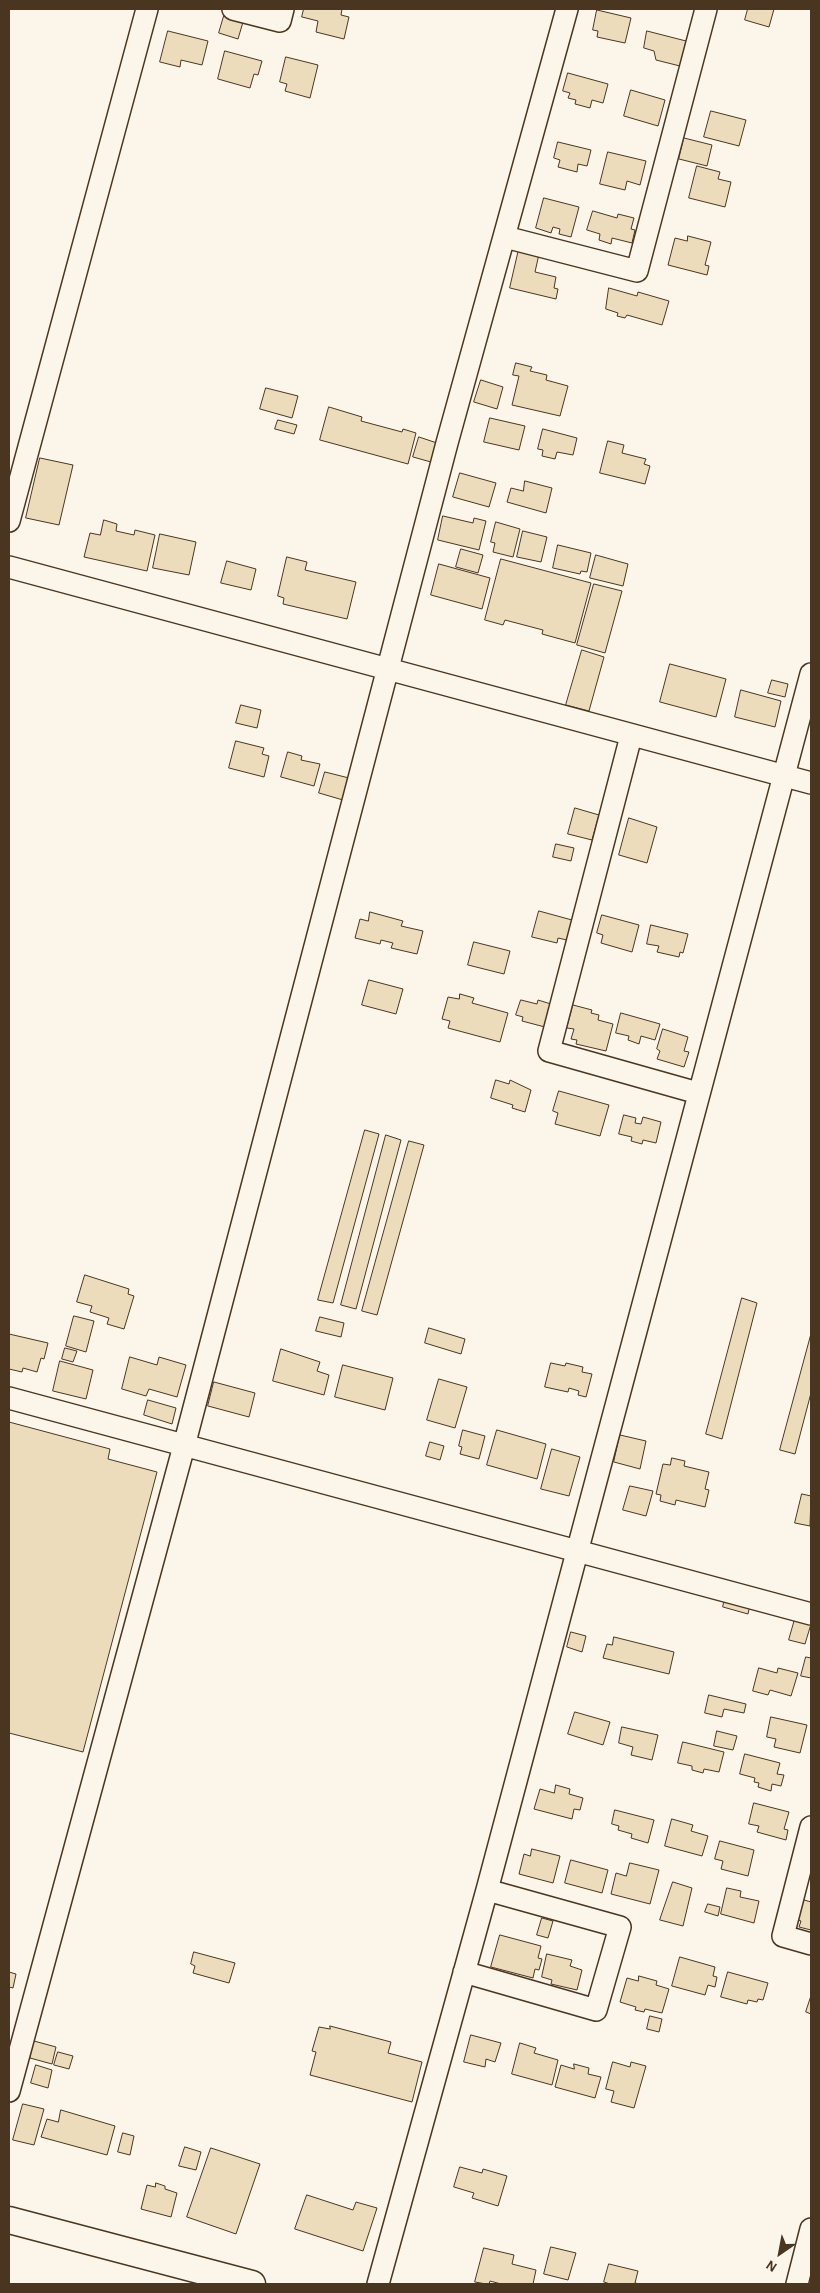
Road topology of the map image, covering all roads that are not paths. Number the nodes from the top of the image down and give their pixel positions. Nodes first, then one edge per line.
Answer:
1 (147, 9) edge
2 (233, 9) edge
3 (283, 9) edge
4 (567, 9) edge
5 (706, 9) edge
6 (505, 237) junction
7 (9, 521) edge
8 (9, 567) edge
9 (388, 670) junction
10 (811, 674) edge
11 (631, 736) junction
12 (783, 776) junction
13 (811, 783) edge
14 (698, 1092) junction
15 (9, 1398) edge
16 (184, 1446) junction
17 (576, 1550) junction
18 (811, 1614) edge
19 (811, 1827) edge
20 (487, 1890) junction
21 (811, 1944) edge
22 (464, 1972) junction
23 (9, 2091) edge
24 (9, 2220) edge
25 (811, 2229) edge
26 (224, 2280) edge
27 (252, 2284) edge
28 (378, 2284) edge
29 (797, 2284) edge

1 - 7 street
2 - 3 street
4 - 6 street
5 - 6 street
6 - 9 street
8 - 9 street
9 - 11 street
9 - 16 street
10 - 12 street
11 - 12 street
11 - 14 street
12 - 13 street
12 - 14 street
14 - 17 street
15 - 16 street
16 - 17 street
16 - 23 street
17 - 18 street
17 - 20 street
19 - 21 street
20 - 22 street
20 - 22 street
22 - 28 street
24 - 26 street
25 - 29 street
26 - 27 street

